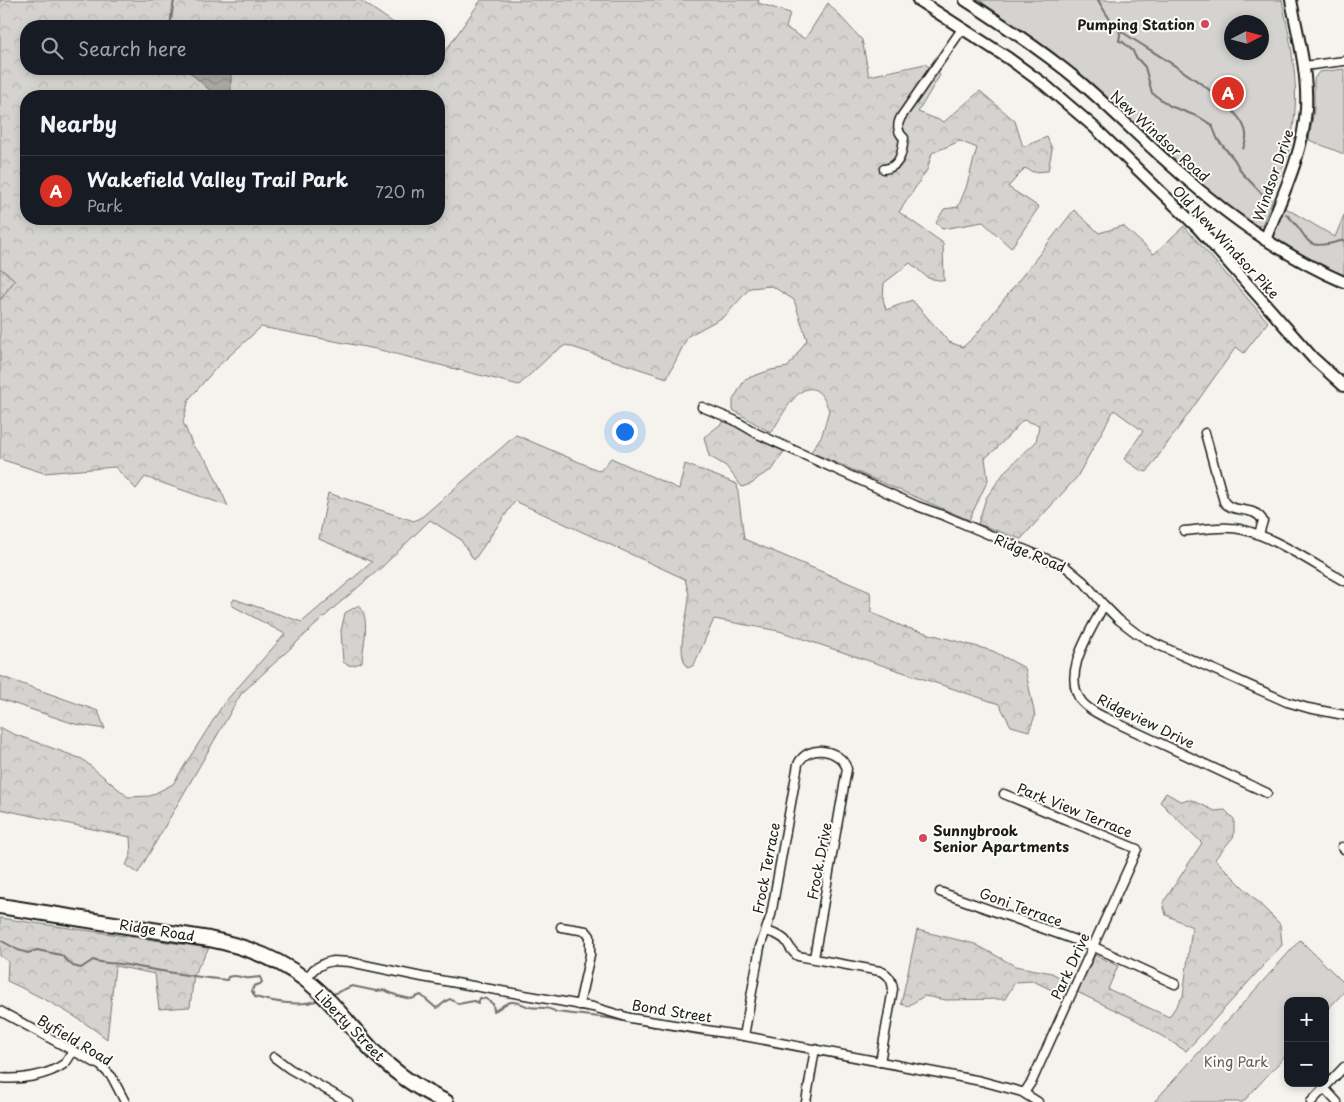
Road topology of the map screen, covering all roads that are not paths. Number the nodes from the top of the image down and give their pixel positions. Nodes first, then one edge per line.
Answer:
1 (918, 0) edge
2 (965, 0) edge
3 (1291, 0) edge
4 (962, 29) junction
5 (1344, 61) edge
6 (1304, 66) junction
7 (884, 169) dead end
8 (1265, 240) junction
9 (1344, 282) edge
10 (1344, 386) edge
11 (702, 407) dead end
12 (1205, 433) dead end
13 (1184, 531) dead end
14 (1259, 534) junction
15 (1344, 581) edge
16 (1104, 605) junction
17 (1344, 715) edge
18 (847, 769) joint
19 (1267, 793) dead end
20 (1004, 794) dead end
21 (1137, 849) joint
22 (940, 892) dead end
23 (0, 906) edge
24 (561, 927) dead end
25 (766, 931) junction
26 (1092, 946) junction
27 (814, 958) junction
28 (305, 980) junction
29 (1175, 984) dead end
30 (579, 1005) junction
31 (0, 1011) edge
32 (744, 1036) junction
33 (815, 1049) junction
34 (73, 1051) junction
35 (274, 1057) dead end
36 (880, 1062) junction
37 (1344, 1067) edge
38 (0, 1078) edge
39 (1324, 1088) junction
40 (1024, 1094) junction
41 (442, 1101) edge
42 (125, 1102) edge
43 (348, 1102) edge
44 (806, 1102) edge
45 (1038, 1102) edge
46 (1311, 1102) edge
47 (1337, 1102) edge

1 - 4 street, Old New Windsor Pike
2 - 8 street, New Windsor Road
3 - 6 street, Windsor Drive
4 - 7 street
4 - 10 street, Old New Windsor Pike
5 - 6 street
6 - 8 street, Windsor Drive
8 - 9 street, New Windsor Road
11 - 16 street, Ridge Road
12 - 14 street
13 - 14 street
14 - 15 street
16 - 17 street, Ridge Road
16 - 19 street, Ridgeview Drive
18 - 25 street, Frock Terrace
18 - 27 street, Frock Drive
20 - 21 street, Park View Terrace
21 - 26 street, Park Drive
22 - 26 street, Goni Terrace
23 - 28 highway, Ridge Road
24 - 30 street
25 - 27 street
25 - 32 street, Frock Terrace
26 - 29 street, Goni Terrace
26 - 40 street, Park Drive
27 - 36 street
28 - 30 street, Bond Street
28 - 41 highway, Liberty Street
30 - 32 street, Bond Street
31 - 34 street, Byfield Road
32 - 33 street, Bond Street
33 - 36 street, Bond Street
33 - 44 street
34 - 38 street
34 - 42 street, Byfield Road
35 - 43 street
36 - 40 street, Bond Street
37 - 39 street
39 - 46 street
39 - 47 street
40 - 45 street, Bond Street

